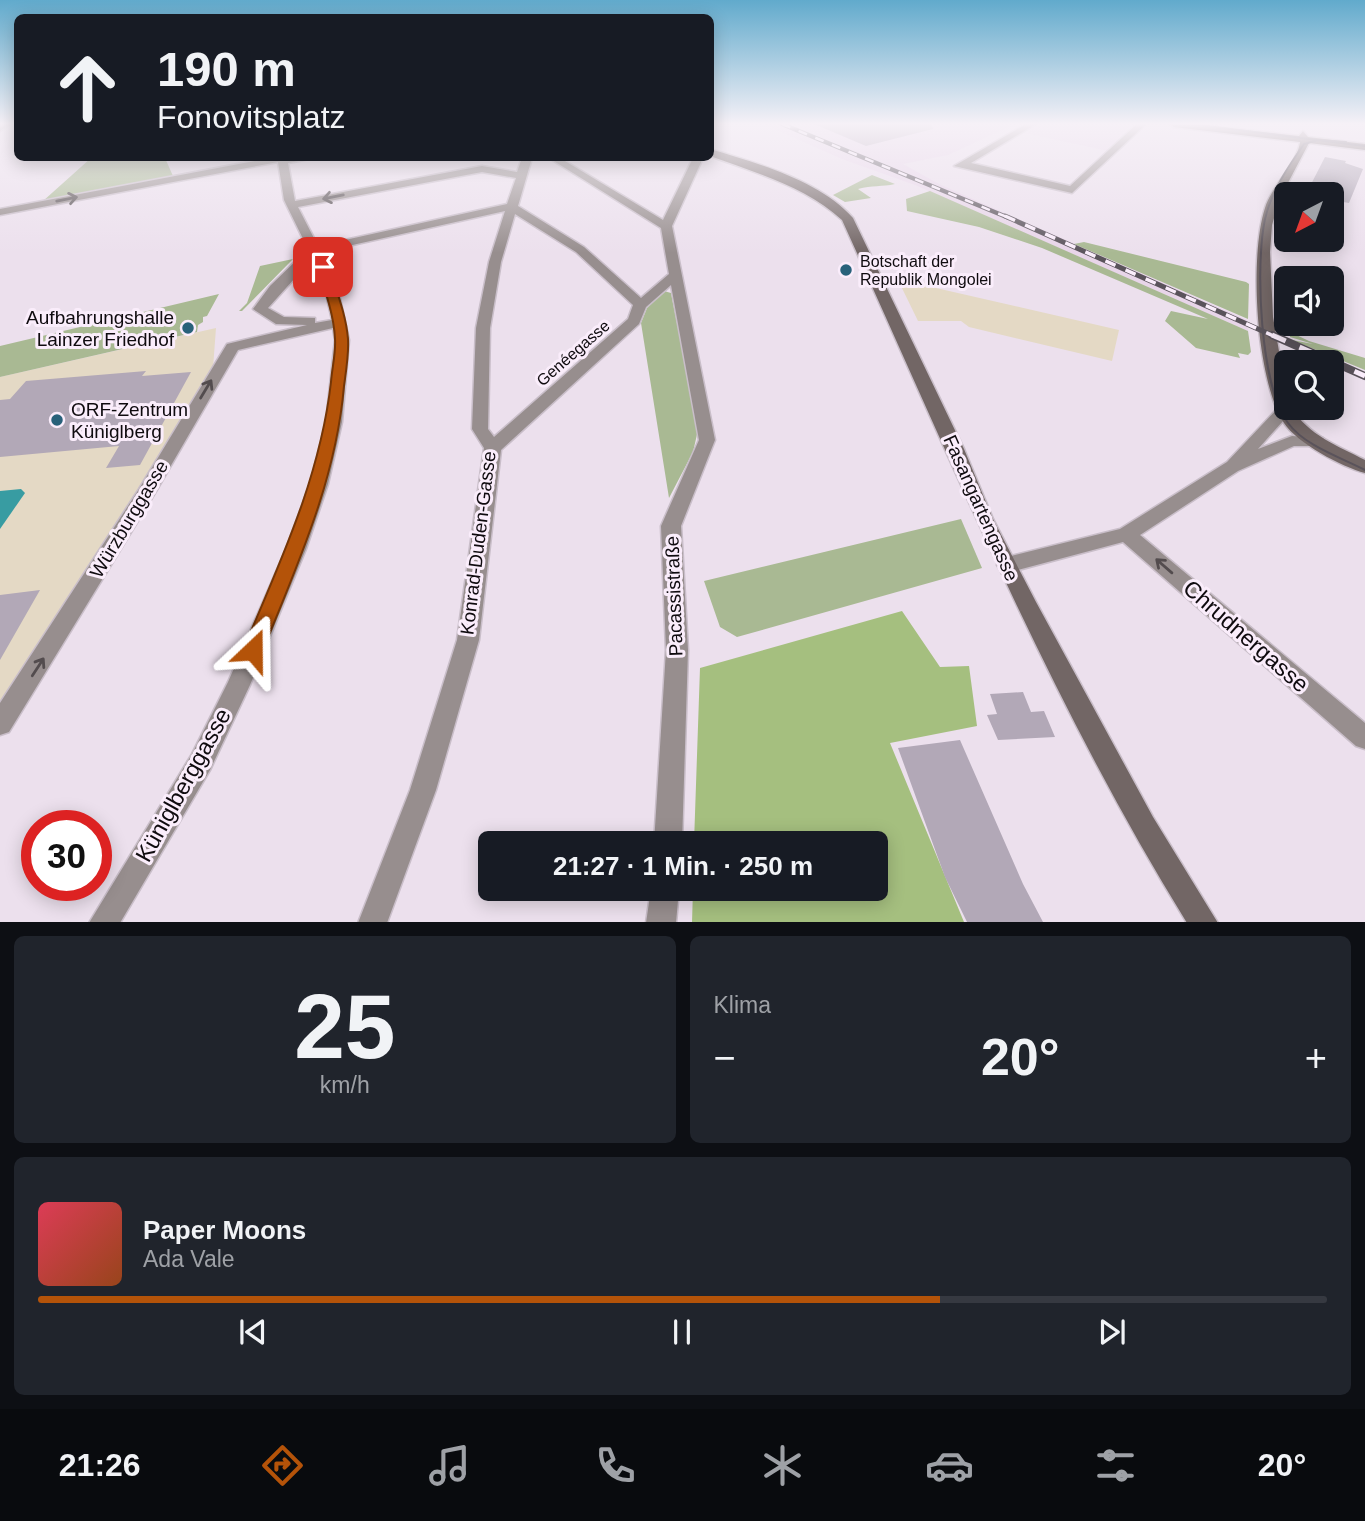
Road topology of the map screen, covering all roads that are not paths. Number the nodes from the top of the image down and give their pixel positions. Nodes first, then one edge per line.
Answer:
1 (240, 167) edge
2 (284, 167) edge
3 (524, 167) edge
4 (569, 167) edge
5 (694, 167) edge
6 (748, 167) edge
7 (969, 167) edge
8 (1097, 167) edge
9 (1290, 167) edge
10 (291, 205) junction
11 (510, 207) junction
12 (0, 212) edge
13 (666, 226) junction
14 (314, 250) junction
15 (675, 275) junction
16 (640, 305) junction
17 (337, 314) junction
18 (1274, 370) edge
19 (1276, 420) edge
20 (1291, 420) edge
21 (1317, 442) junction
22 (494, 448) junction
23 (1232, 467) junction
24 (1365, 467) edge
25 (1126, 534) junction
26 (1007, 565) junction
27 (0, 724) edge
28 (1365, 738) edge
29 (669, 831) edge
30 (664, 901) edge
31 (103, 922) edge
32 (372, 922) edge
33 (661, 922) edge
34 (1205, 922) edge

12 -> 1 street
2 - 10 street
3 -> 10 street
3 - 11 street, Konrad-Duden-Gasse
4 - 13 street
5 - 13 street
6 - 26 main road, Fasangartengasse
7 - 8 street
9 - 18 main road
10 - 14 street
11 - 14 street
11 - 16 street
11 - 22 street, Konrad-Duden-Gasse
13 - 15 street, Pacassistraße
14 - 17 street, Küniglberggasse
14 - 17 street
15 - 16 street, Genéegasse
15 - 29 street, Pacassistraße
16 - 22 street, Genéegasse
27 -> 17 street, Würzburggasse
17 - 31 street, Küniglberggasse
19 - 23 street
20 - 21 main road
21 - 23 street
21 - 24 main road
22 - 32 street, Konrad-Duden-Gasse
23 - 25 street
25 - 26 street
28 -> 25 street, Chrudnergasse
26 - 34 main road, Fasangartengasse
30 - 33 street

